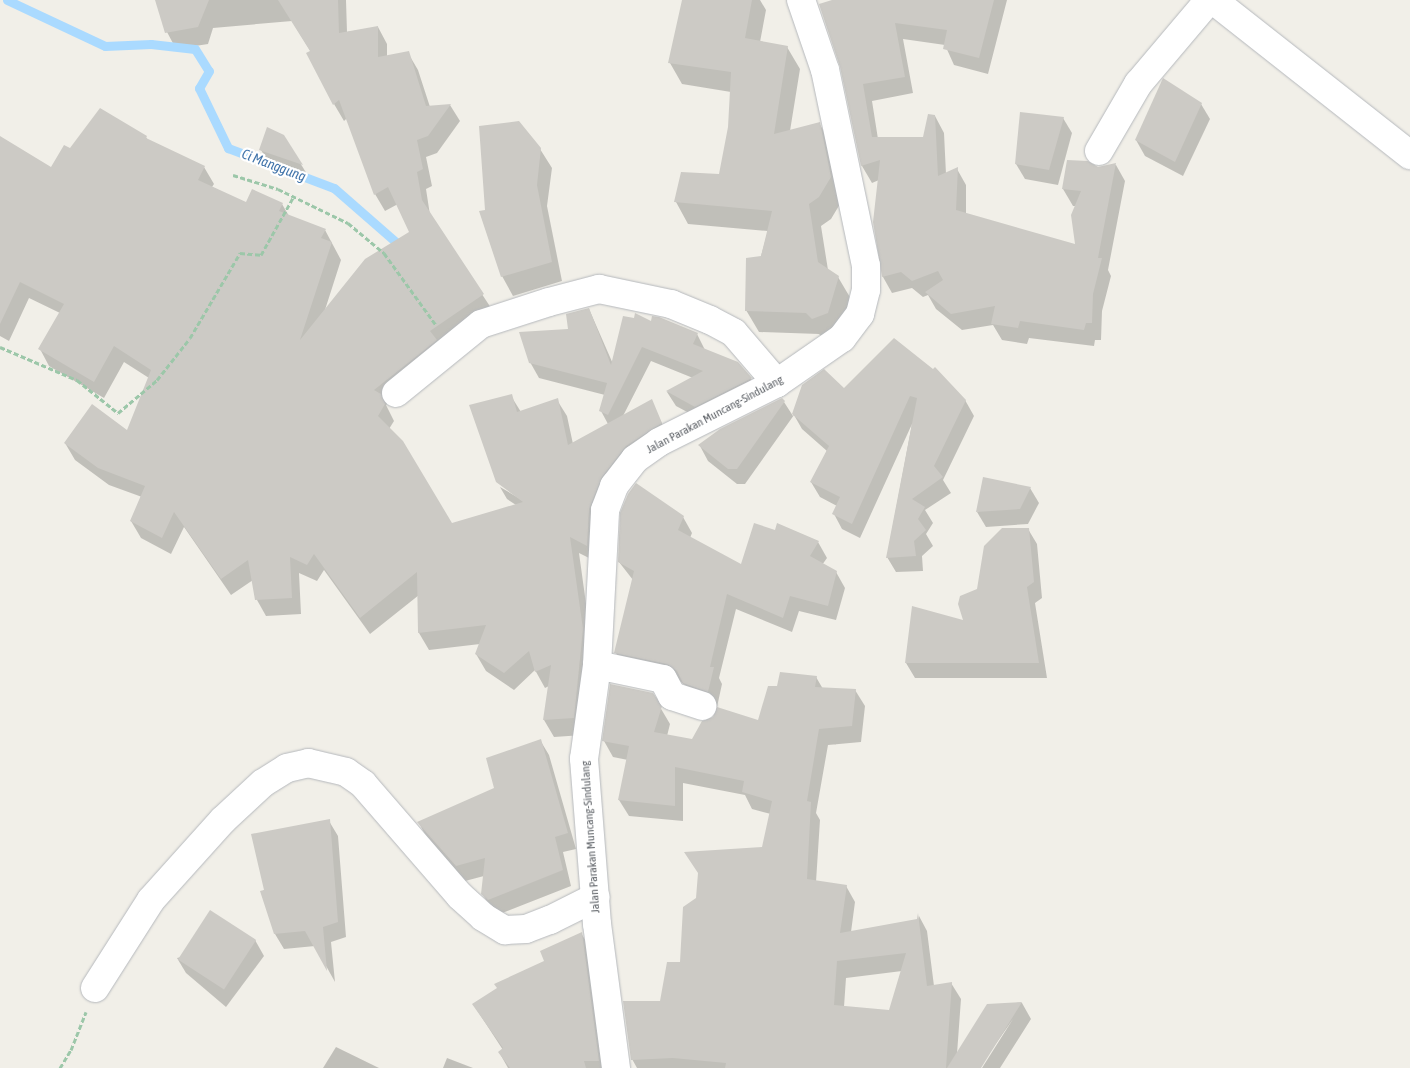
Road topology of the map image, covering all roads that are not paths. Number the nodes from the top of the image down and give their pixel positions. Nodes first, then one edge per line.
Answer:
1 (801, 0) edge
2 (1209, 0) edge
3 (1213, 0) edge
4 (1099, 151) dead end
5 (1410, 156) edge
6 (777, 383) junction
7 (396, 393) dead end
8 (597, 665) junction
9 (702, 706) dead end
10 (596, 897) junction
11 (95, 988) road end
12 (616, 1068) edge

1 - 6 street, Jalan Parakan Muncang-Sindulang
2 - 4 street
3 - 5 street
6 - 7 street
6 - 8 street, Jalan Parakan Muncang-Sindulang
8 - 9 street
8 - 10 street, Jalan Parakan Muncang-Sindulang
10 - 11 street
10 - 12 street, Jalan Parakan Muncang-Sindulang

